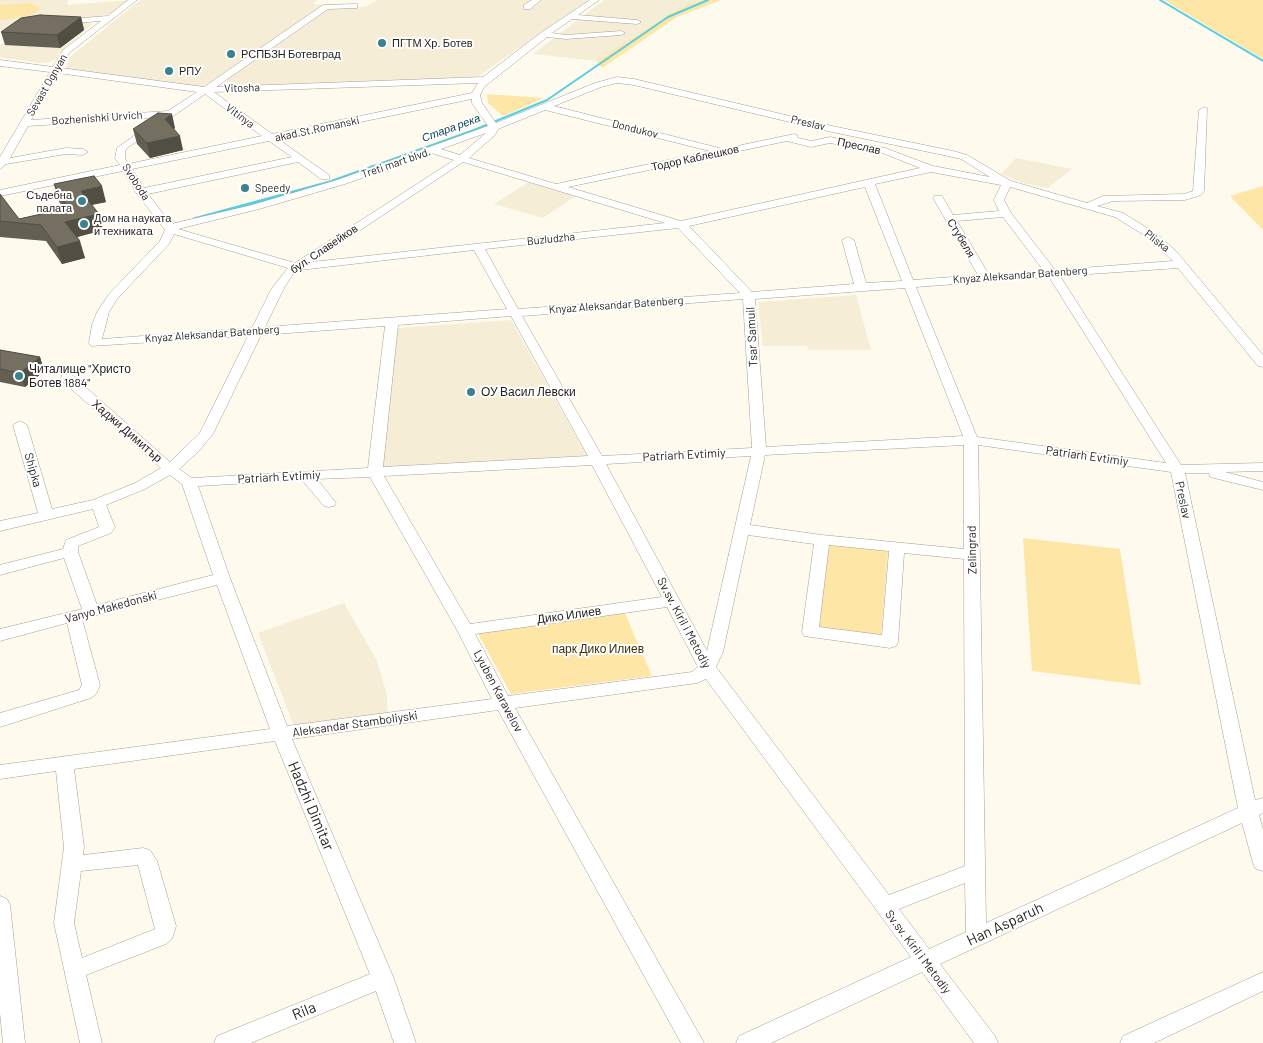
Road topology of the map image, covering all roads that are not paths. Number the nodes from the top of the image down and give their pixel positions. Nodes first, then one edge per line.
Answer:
1 (133, 0) edge
2 (537, 0) edge
3 (595, 0) edge
4 (354, 6) dead end
5 (527, 7) dead end
6 (570, 17) junction
7 (109, 18) junction
8 (637, 22) dead end
9 (54, 23) edge
10 (546, 34) junction
11 (620, 34) dead end
12 (0, 63) edge
13 (24, 66) junction
14 (57, 70) junction
15 (0, 72) edge
16 (486, 80) junction
17 (617, 80) joint
18 (205, 90) junction
19 (476, 96) junction
20 (546, 107) junction
21 (1204, 110) dead end
22 (169, 114) junction
23 (491, 122) junction
24 (25, 123) junction
25 (832, 129) junction
26 (270, 138) junction
27 (786, 138) junction
28 (11, 147) junction
29 (0, 148) edge
30 (432, 150) junction
31 (84, 152) dead end
32 (724, 152) junction
33 (462, 158) junction
34 (298, 159) junction
35 (1, 164) edge
36 (126, 168) junction
37 (931, 169) junction
38 (326, 177) junction
39 (1001, 179) junction
40 (869, 183) junction
41 (557, 187) junction
42 (142, 192) junction
43 (0, 193) edge
44 (938, 198) dead end
45 (1088, 206) junction
46 (1006, 214) junction
47 (950, 218) junction
48 (681, 224) junction
49 (167, 226) junction
50 (848, 240) dead end
51 (478, 247) junction
52 (1181, 264) junction
53 (297, 267) junction
54 (1052, 273) junction
55 (985, 278) junction
56 (909, 284) junction
57 (861, 287) junction
58 (750, 295) junction
59 (515, 313) junction
60 (392, 321) junction
61 (257, 331) junction
62 (1263, 363) edge
63 (67, 378) dead end
64 (20, 424) dead end
65 (971, 440) junction
66 (759, 451) junction
67 (597, 460) junction
68 (1263, 467) edge
69 (170, 469) junction
70 (1176, 469) junction
71 (1211, 469) junction
72 (375, 472) junction
73 (306, 476) junction
74 (189, 482) junction
75 (1263, 486) edge
76 (98, 503) junction
77 (329, 503) dead end
78 (46, 515) junction
79 (0, 526) edge
80 (742, 529) junction
81 (822, 540) junction
82 (897, 547) junction
83 (70, 552) junction
84 (972, 555) junction
85 (0, 570) edge
86 (222, 578) junction
87 (673, 601) junction
88 (91, 612) junction
89 (73, 616) junction
90 (465, 630) junction
91 (0, 635) edge
92 (707, 668) junction
93 (503, 703) junction
94 (0, 720) edge
95 (281, 734) junction
96 (64, 764) junction
97 (0, 772) edge
98 (1256, 808) edge
99 (1263, 863) edge
100 (72, 864) junction
101 (976, 870) junction
102 (0, 905) edge
103 (884, 906) junction
104 (976, 937) junction
105 (925, 961) junction
106 (75, 970) junction
107 (383, 979) junction
108 (1263, 981) edge
109 (14, 1043) edge
110 (91, 1043) edge
111 (225, 1043) edge
112 (405, 1043) edge
113 (693, 1043) edge
114 (747, 1043) edge
115 (987, 1043) edge
116 (1131, 1043) edge

1 - 7 street, Sevast Ognyan
2 - 5 street
3 - 6 street
4 - 18 street, Svoboda
6 - 8 street
6 - 10 street
7 - 9 street
7 - 14 street, Sevast Ognyan
10 - 11 street
10 - 16 street
12 - 13 street, Vitosha
13 - 14 street, Vitosha
13 - 15 street
14 - 18 street, Vitosha
14 - 24 street, Sevast Ognyan
16 - 18 street, Vitosha
16 - 19 street
17 - 20 street, Treti mart blvd.
17 - 25 street, Preslav
18 - 22 street, Svoboda
18 - 26 street, Vitinya
19 - 23 street
19 - 26 street, akad.St.Romanski
20 - 23 street, Treti mart blvd.
20 - 32 street, Dondukov
21 - 45 street
22 - 24 street, Bozhenishki Urvich
22 - 36 street, Svoboda
23 - 30 street, Treti mart blvd.
23 - 33 street, бул. Славейков
23 - 38 street, Treti mart blvd.
24 - 28 street, Sevast Ognyan
25 - 27 street, Тодор Каблешков
25 - 39 street, Preslav
26 - 34 street, Vitinya
26 - 36 street, akad.St.Romanski
27 - 32 street, Тодор Каблешков
27 - 37 street, Преслав
28 - 29 street
28 - 35 street, Sevast Ognyan
30 - 33 street, Tsar Samuil
30 - 49 street, Treti mart blvd.
31 - 35 street
32 - 41 street, Тодор Каблешков
33 - 41 street, Tsar Samuil
33 - 53 street, бул. Славейков
34 - 38 street, Vitinya
34 - 42 street
36 - 42 street, Svoboda
36 - 43 street, akad.St.Romanski
37 - 39 street
37 - 40 street, Buzludzha
38 - 49 street, Treti mart blvd.
39 - 45 street, Pliska
39 - 46 street
40 - 48 street, Buzludzha
40 - 56 street, Zelingrad
41 - 48 street, Tsar Samuil
42 - 49 street, Svoboda
44 - 47 street, Стубеля
45 - 52 street, Pliska
46 - 47 street
46 - 54 street, Preslav
47 - 55 street, Стубеля
48 - 51 street, Buzludzha
48 - 58 street, Tsar Samuil
49 - 53 street, Buzludzha
49 - 61 street, Knyaz Aleksandar Batenberg
50 - 57 street
51 - 53 street, Buzludzha
51 - 59 street, Sv.sv. Kiril i Metodiy
52 - 54 street, Knyaz Aleksandar Batenberg
52 - 62 street, Pliska
53 - 61 street, бул. Славейков
54 - 55 street, Knyaz Aleksandar Batenberg
54 - 70 street, Preslav
55 - 56 street, Knyaz Aleksandar Batenberg
56 - 57 street, Knyaz Aleksandar Batenberg
56 - 65 street, Zelingrad
57 - 58 street, Knyaz Aleksandar Batenberg
58 - 59 street, Knyaz Aleksandar Batenberg
58 - 66 street, Tsar Samuil
59 - 60 street, Knyaz Aleksandar Batenberg
59 - 67 street, Sv.sv. Kiril i Metodiy
60 - 61 street, Knyaz Aleksandar Batenberg
60 - 72 street
61 - 69 street, бул. Славейков
63 - 69 street, Хаджи Димитър
64 - 78 street, Shipka
65 - 66 street, Patriarh Evtimiy
65 - 70 street, Patriarh Evtimiy
65 - 84 street, Zelingrad
66 - 67 street, Patriarh Evtimiy
66 - 80 street, Tsar Samuil
67 - 72 street, Patriarh Evtimiy
67 - 87 street, Sv.sv. Kiril i Metodiy
68 - 71 street, Patriarh Evtimiy
69 - 74 street, Хаджи Димитър
69 - 76 street, бул. Славейков
70 - 71 street, Patriarh Evtimiy
70 - 98 street, Preslav
71 - 75 street
72 - 73 street, Patriarh Evtimiy
72 - 90 street, Lyuben Karavelov
73 - 74 street, Patriarh Evtimiy
73 - 77 street
74 - 86 street, Hadzhi Dimitar
76 - 78 street
76 - 83 street
78 - 79 street
80 - 81 street
80 - 92 street, Tsar Samuil
81 - 82 street
81 - 82 street
82 - 84 street
83 - 85 street
83 - 88 street
84 - 101 street, Zelingrad
86 - 88 street, Vanyo Makedonski
86 - 95 street, Hadzhi Dimitar
87 - 90 street, Дико Илиев
87 - 92 street, Sv.sv. Kiril i Metodiy
88 - 89 street, Vanyo Makedonski
89 - 91 street, Vanyo Makedonski
89 - 94 street
90 - 93 street, Lyuben Karavelov
92 - 93 street, Aleksandar Stamboliyski
92 - 103 street, Sv.sv. Kiril i Metodiy
93 - 95 street, Aleksandar Stamboliyski
93 - 113 street, Lyuben Karavelov
95 - 96 street, Aleksandar Stamboliyski
95 - 107 street, Hadzhi Dimitar
96 - 97 street, Aleksandar Stamboliyski
96 - 100 street
98 - 99 street, Preslav
98 - 104 street, Han Asparuh
100 - 106 street
100 - 106 street
101 - 103 street
101 - 104 street, Zelingrad
102 - 109 street
103 - 105 street, Sv.sv. Kiril i Metodiy
104 - 105 street, Han Asparuh
105 - 114 street, Han Asparuh
105 - 115 street, Sv.sv. Kiril i Metodiy
106 - 110 street
107 - 111 street, Rila
107 - 112 street, Hadzhi Dimitar
108 - 116 street

